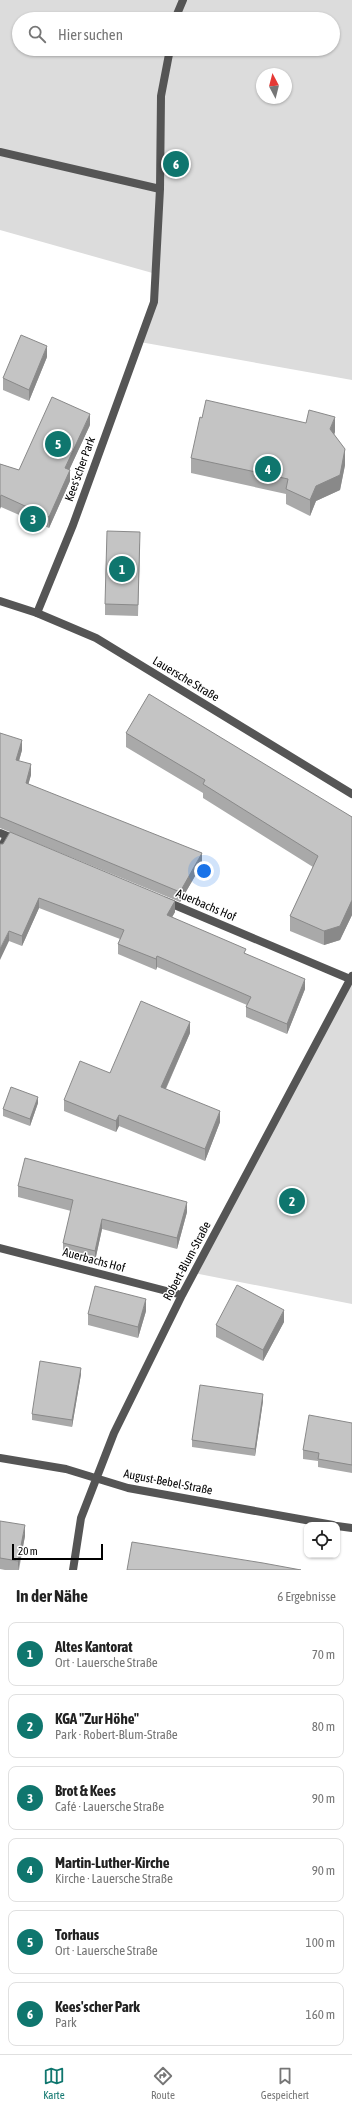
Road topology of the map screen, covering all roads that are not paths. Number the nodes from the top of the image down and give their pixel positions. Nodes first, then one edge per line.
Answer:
1 (183, 0) edge
2 (178, 12) edge
3 (169, 56) edge
4 (0, 152) edge
5 (160, 189) junction
6 (0, 601) edge
7 (37, 614) junction
8 (352, 794) edge
9 (3, 834) edge
10 (28, 845) edge
11 (0, 850) edge
12 (159, 898) edge
13 (351, 977) edge
14 (0, 1248) edge
15 (182, 1296) junction
16 (0, 1458) edge
17 (96, 1479) junction
18 (316, 1522) edge
19 (340, 1526) edge
20 (352, 1528) edge
21 (72, 1570) edge

1 - 2 street
3 - 5 street, Kees'scher Park
4 - 5 street
5 - 7 street, Kees'scher Park
6 - 7 street, Lauersche Straße
7 - 8 street, Lauersche Straße
9 - 10 street
9 - 11 street
12 - 13 street, Auerbachs Hof
13 - 15 street, Robert-Blum-Straße
14 - 15 street, Auerbachs Hof
15 - 17 street, Robert-Blum-Straße
16 - 17 street, August-Bebel-Straße
17 - 18 street, August-Bebel-Straße
17 - 21 street, Robert-Blum-Straße
19 - 20 street

